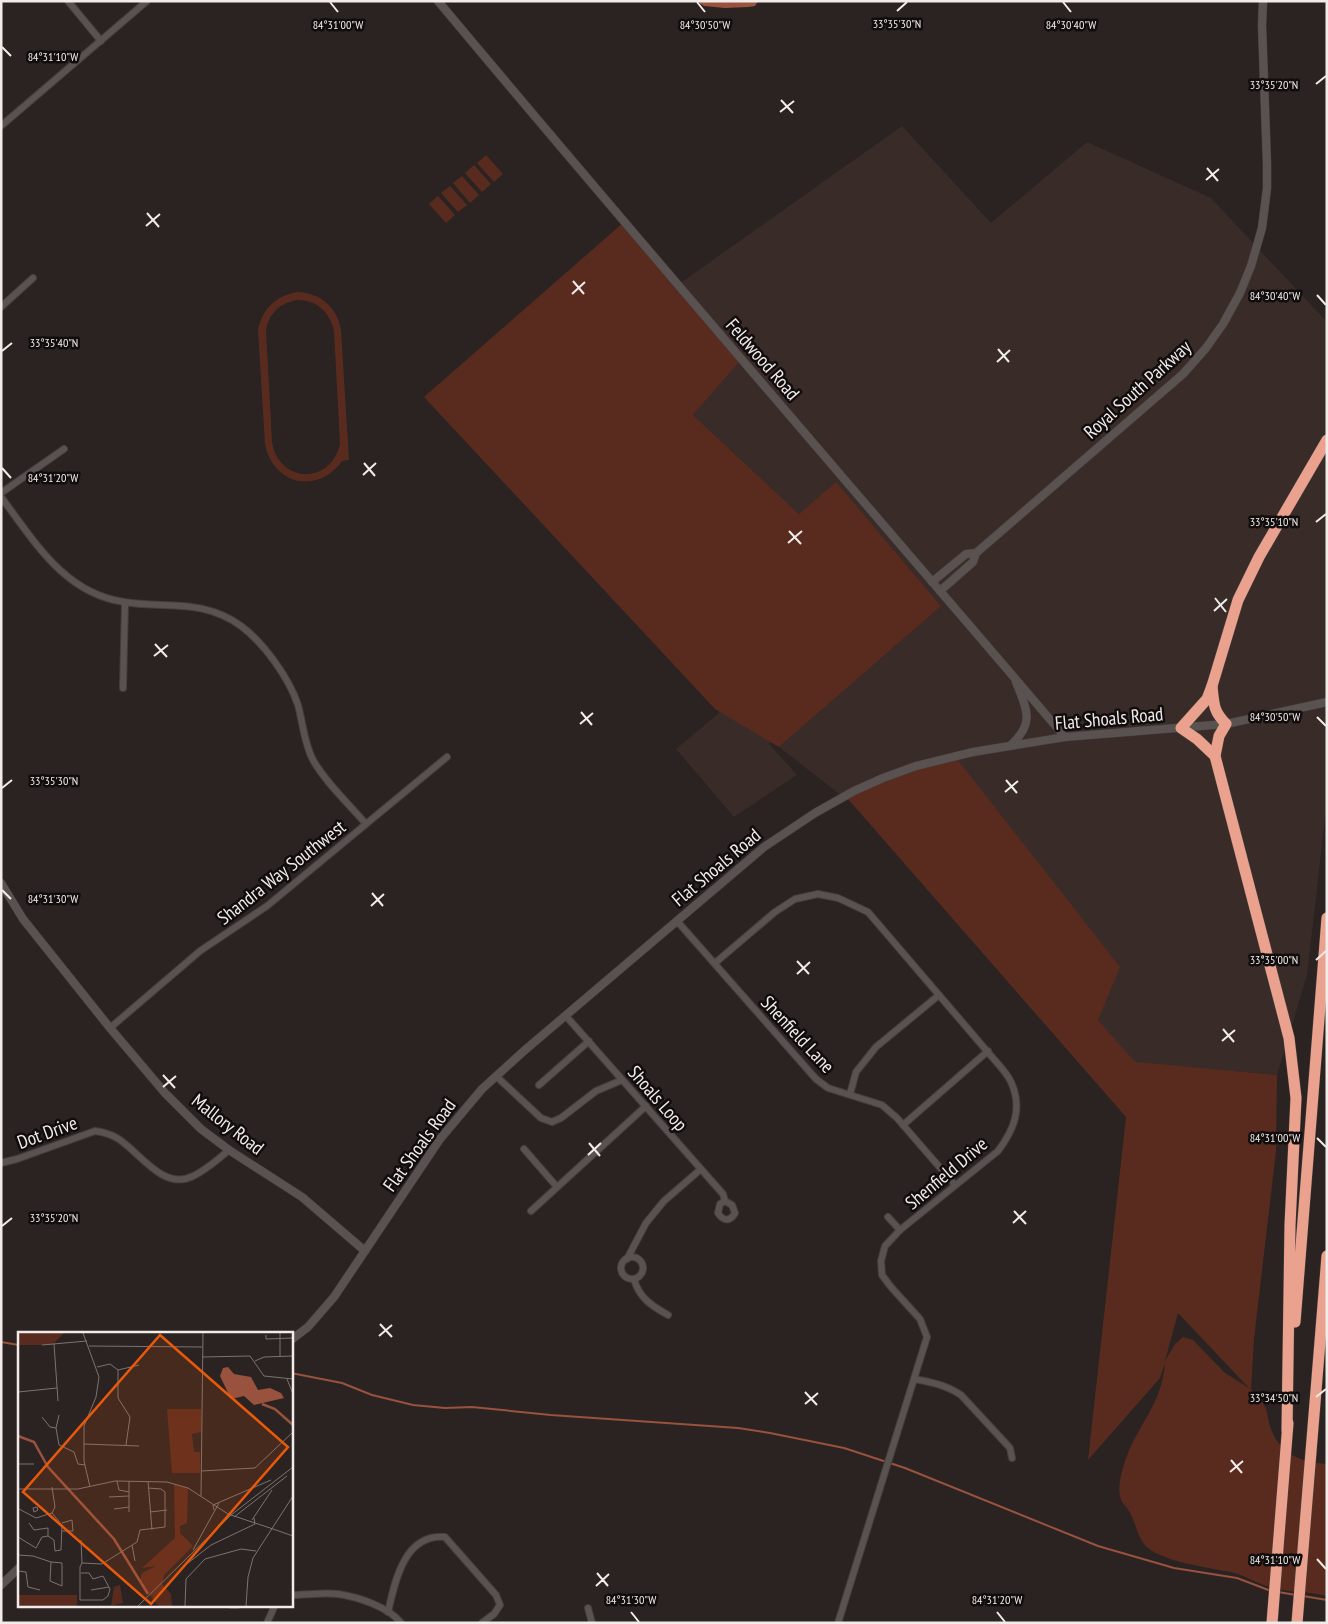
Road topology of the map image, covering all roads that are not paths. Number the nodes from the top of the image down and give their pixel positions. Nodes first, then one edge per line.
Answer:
1 (68, 1) edge
2 (147, 1) edge
3 (438, 1) edge
4 (1263, 1) edge
5 (101, 41) junction
6 (1, 126) edge
7 (33, 278) dead end
8 (1, 307) edge
9 (1327, 440) edge
10 (64, 448) dead end
11 (1, 493) edge
12 (1, 497) edge
13 (976, 553) junction
14 (932, 582) junction
15 (940, 591) junction
16 (125, 603) junction
17 (1013, 676) junction
18 (1212, 686) junction
19 (123, 688) dead end
20 (1327, 702) edge
21 (1226, 724) junction
22 (1181, 728) junction
23 (1066, 737) junction
24 (1011, 745) junction
25 (1215, 756) junction
26 (447, 757) dead end
27 (366, 824) junction
28 (1, 884) edge
29 (1327, 918) edge
30 (677, 921) junction
31 (715, 963) junction
32 (939, 995) junction
33 (566, 1016) junction
34 (110, 1028) junction
35 (589, 1042) junction
36 (988, 1051) junction
37 (496, 1076) junction
38 (622, 1080) junction
39 (539, 1085) dead end
40 (850, 1094) junction
41 (646, 1106) junction
42 (903, 1125) junction
43 (524, 1149) dead end
44 (229, 1150) junction
45 (1, 1163) edge
46 (701, 1169) junction
47 (955, 1185) junction
48 (557, 1187) junction
49 (725, 1201) dead end
50 (531, 1211) dead end
51 (888, 1217) dead end
52 (900, 1230) junction
53 (365, 1251) junction
54 (1327, 1256) edge
55 (627, 1259) junction
56 (634, 1279) junction
57 (668, 1315) dead end
58 (292, 1339) edge
59 (914, 1379) junction
60 (1287, 1430) junction
61 (1012, 1458) dead end
62 (18, 1569) edge
63 (1, 1586) edge
64 (292, 1595) edge
65 (275, 1606) edge
66 (588, 1608) dead end
67 (388, 1612) junction
68 (267, 1623) edge
69 (401, 1623) edge
70 (482, 1623) edge
71 (592, 1623) edge
72 (838, 1623) edge
73 (1272, 1623) edge
74 (1297, 1623) edge

1 - 5 street
2 - 5 street
3 - 14 street, Feldwood Road
4 - 13 street, Royal South Parkway
5 - 6 street
7 - 8 street
9 - 18 highway
10 - 11 street
12 - 16 street
13 - 14 street, Royal South Parkway
13 - 15 street, Royal South Parkway
14 - 15 street, Feldwood Road
15 - 17 street, Feldwood Road
16 - 19 street
16 - 27 street
17 - 23 street, Feldwood Road
17 - 24 street
18 - 21 highway
18 - 22 highway
20 - 21 street, Flat Shoals Road
21 - 22 street, Flat Shoals Road
21 - 25 highway
22 - 23 street, Flat Shoals Road
22 - 25 highway
23 - 24 street, Flat Shoals Road
24 - 30 street, Flat Shoals Road
25 - 60 highway
26 - 27 street, Shandra Way Southwest
27 - 34 street, Shandra Way Southwest
28 - 34 street, Mallory Road
29 - 60 highway
30 - 31 street, Shenfield Lane
30 - 33 street, Flat Shoals Road
31 - 32 street, Shenfield Drive
31 - 40 street, Shenfield Lane
32 - 36 street, Shenfield Drive
32 - 40 street
33 - 35 street, Shoals Loop
33 - 37 street, Flat Shoals Road
34 - 44 street, Mallory Road
35 - 38 street, Shoals Loop
35 - 39 street
36 - 42 street
36 - 47 street, Shenfield Drive
37 - 38 street
37 - 53 street, Flat Shoals Road
38 - 41 street, Shoals Loop
40 - 42 street, Shenfield Lane
41 - 46 street, Shoals Loop
41 - 48 street
42 - 47 street, Shenfield Lane
43 - 48 street
44 - 45 street, Dot Drive
44 - 53 street, Mallory Road
46 - 49 street, Shoals Loop
46 - 55 street
47 - 52 street, Shenfield Drive
48 - 50 street
51 - 52 street
52 - 59 street, Shenfield Drive
53 - 58 street, Flat Shoals Road
54 - 74 highway
55 - 56 street
55 - 56 street
56 - 57 street
59 - 61 street
59 - 72 street, Shenfield Drive
60 - 73 highway
62 - 63 street
64 - 67 street
65 - 68 street
66 - 71 street
67 - 69 street
67 - 70 street

